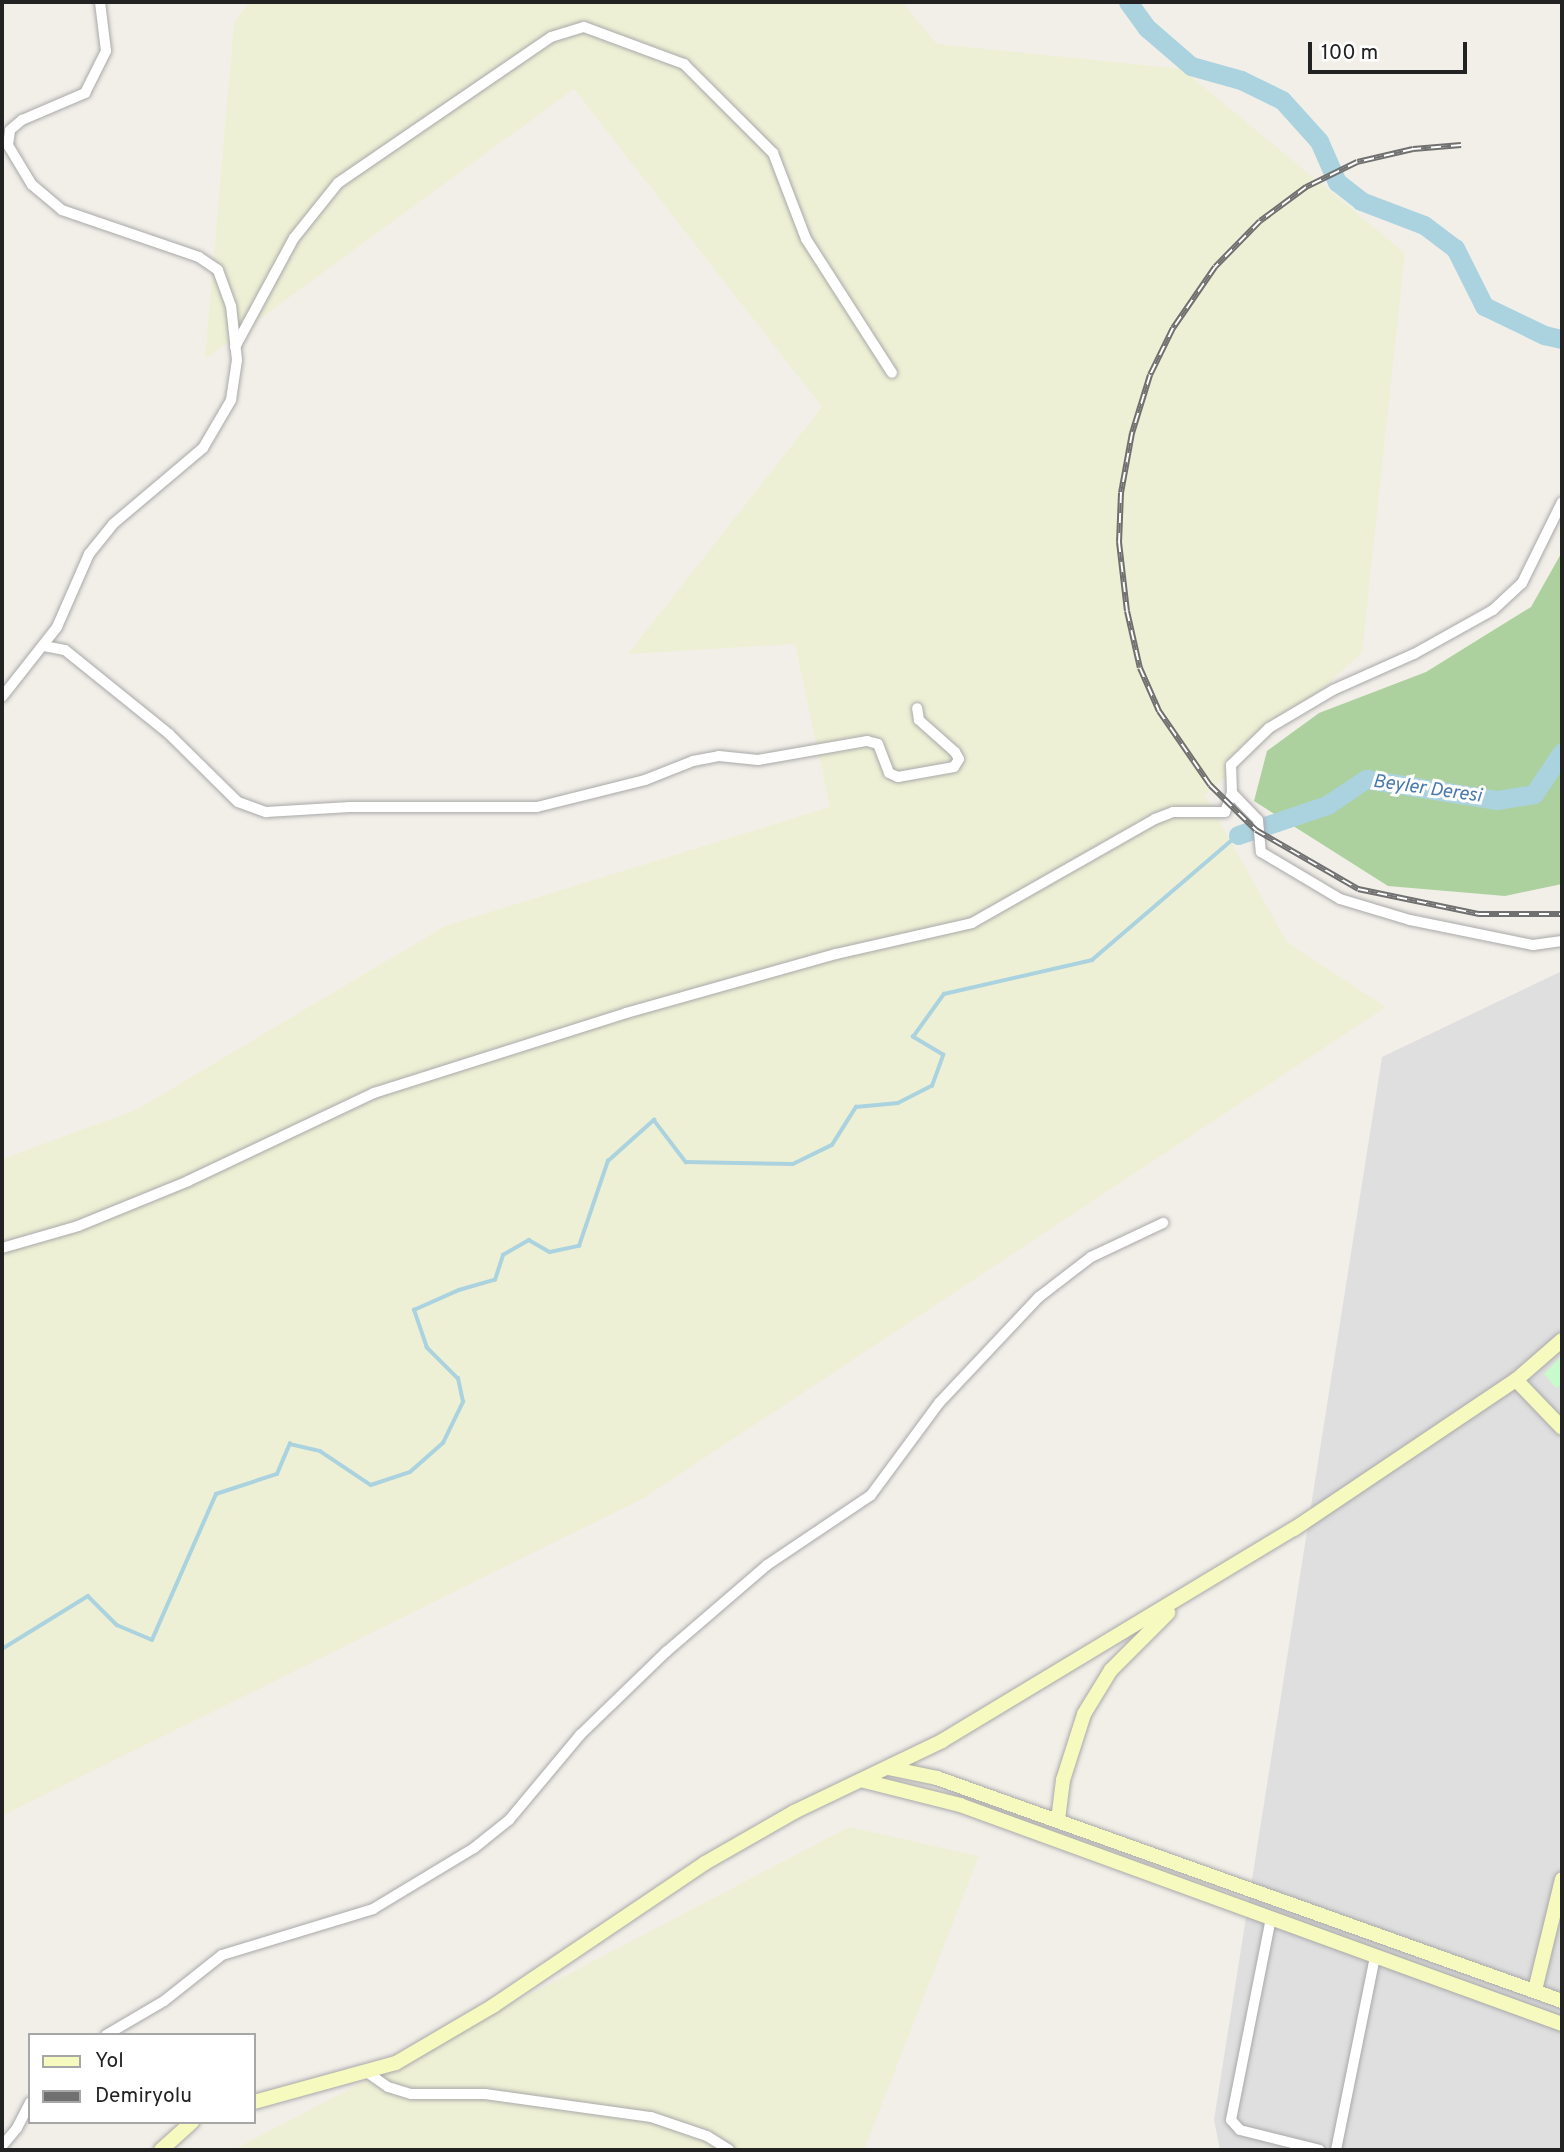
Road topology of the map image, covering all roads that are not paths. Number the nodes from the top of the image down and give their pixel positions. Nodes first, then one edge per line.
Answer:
1 (100, 2) edge
2 (235, 347) junction
3 (892, 373) dead end
4 (1562, 502) edge
5 (44, 646) junction
6 (2, 697) edge
7 (916, 708) dead end
8 (1232, 793) junction
9 (1562, 941) edge
10 (1163, 1223) dead end
11 (2, 1248) edge
12 (1562, 1340) edge
13 (1516, 1380) junction
14 (1562, 1428) edge
15 (1187, 1595) junction
16 (889, 1768) junction
17 (864, 1780) junction
18 (1058, 1820) junction
19 (1562, 1879) edge
20 (1271, 1918) junction
21 (1375, 1956) junction
22 (1535, 1990) junction
23 (1562, 2001) edge
24 (1562, 2024) edge
25 (109, 2033) edge
26 (368, 2073) junction
27 (256, 2101) edge
28 (28, 2105) edge
29 (190, 2124) edge
30 (2, 2146) edge
31 (161, 2150) edge
32 (729, 2150) edge
33 (1320, 2150) edge
34 (1336, 2150) edge

1 - 2 street
2 - 3 street
2 - 5 street
4 - 8 street
5 - 6 street
5 - 7 street
8 - 9 street
8 - 11 street
10 - 25 street
12 - 13 main road
13 - 14 main road
13 - 15 main road
15 - 16 main road
15 - 18 main road
16 - 17 main road
16 - 18 main road
17 - 20 main road
17 - 26 main road
18 - 22 main road
19 - 22 main road
20 - 21 main road
20 - 33 street
21 - 24 main road
21 - 34 street
22 - 23 main road
26 - 27 main road
26 - 32 street
28 - 30 street
29 - 31 main road

